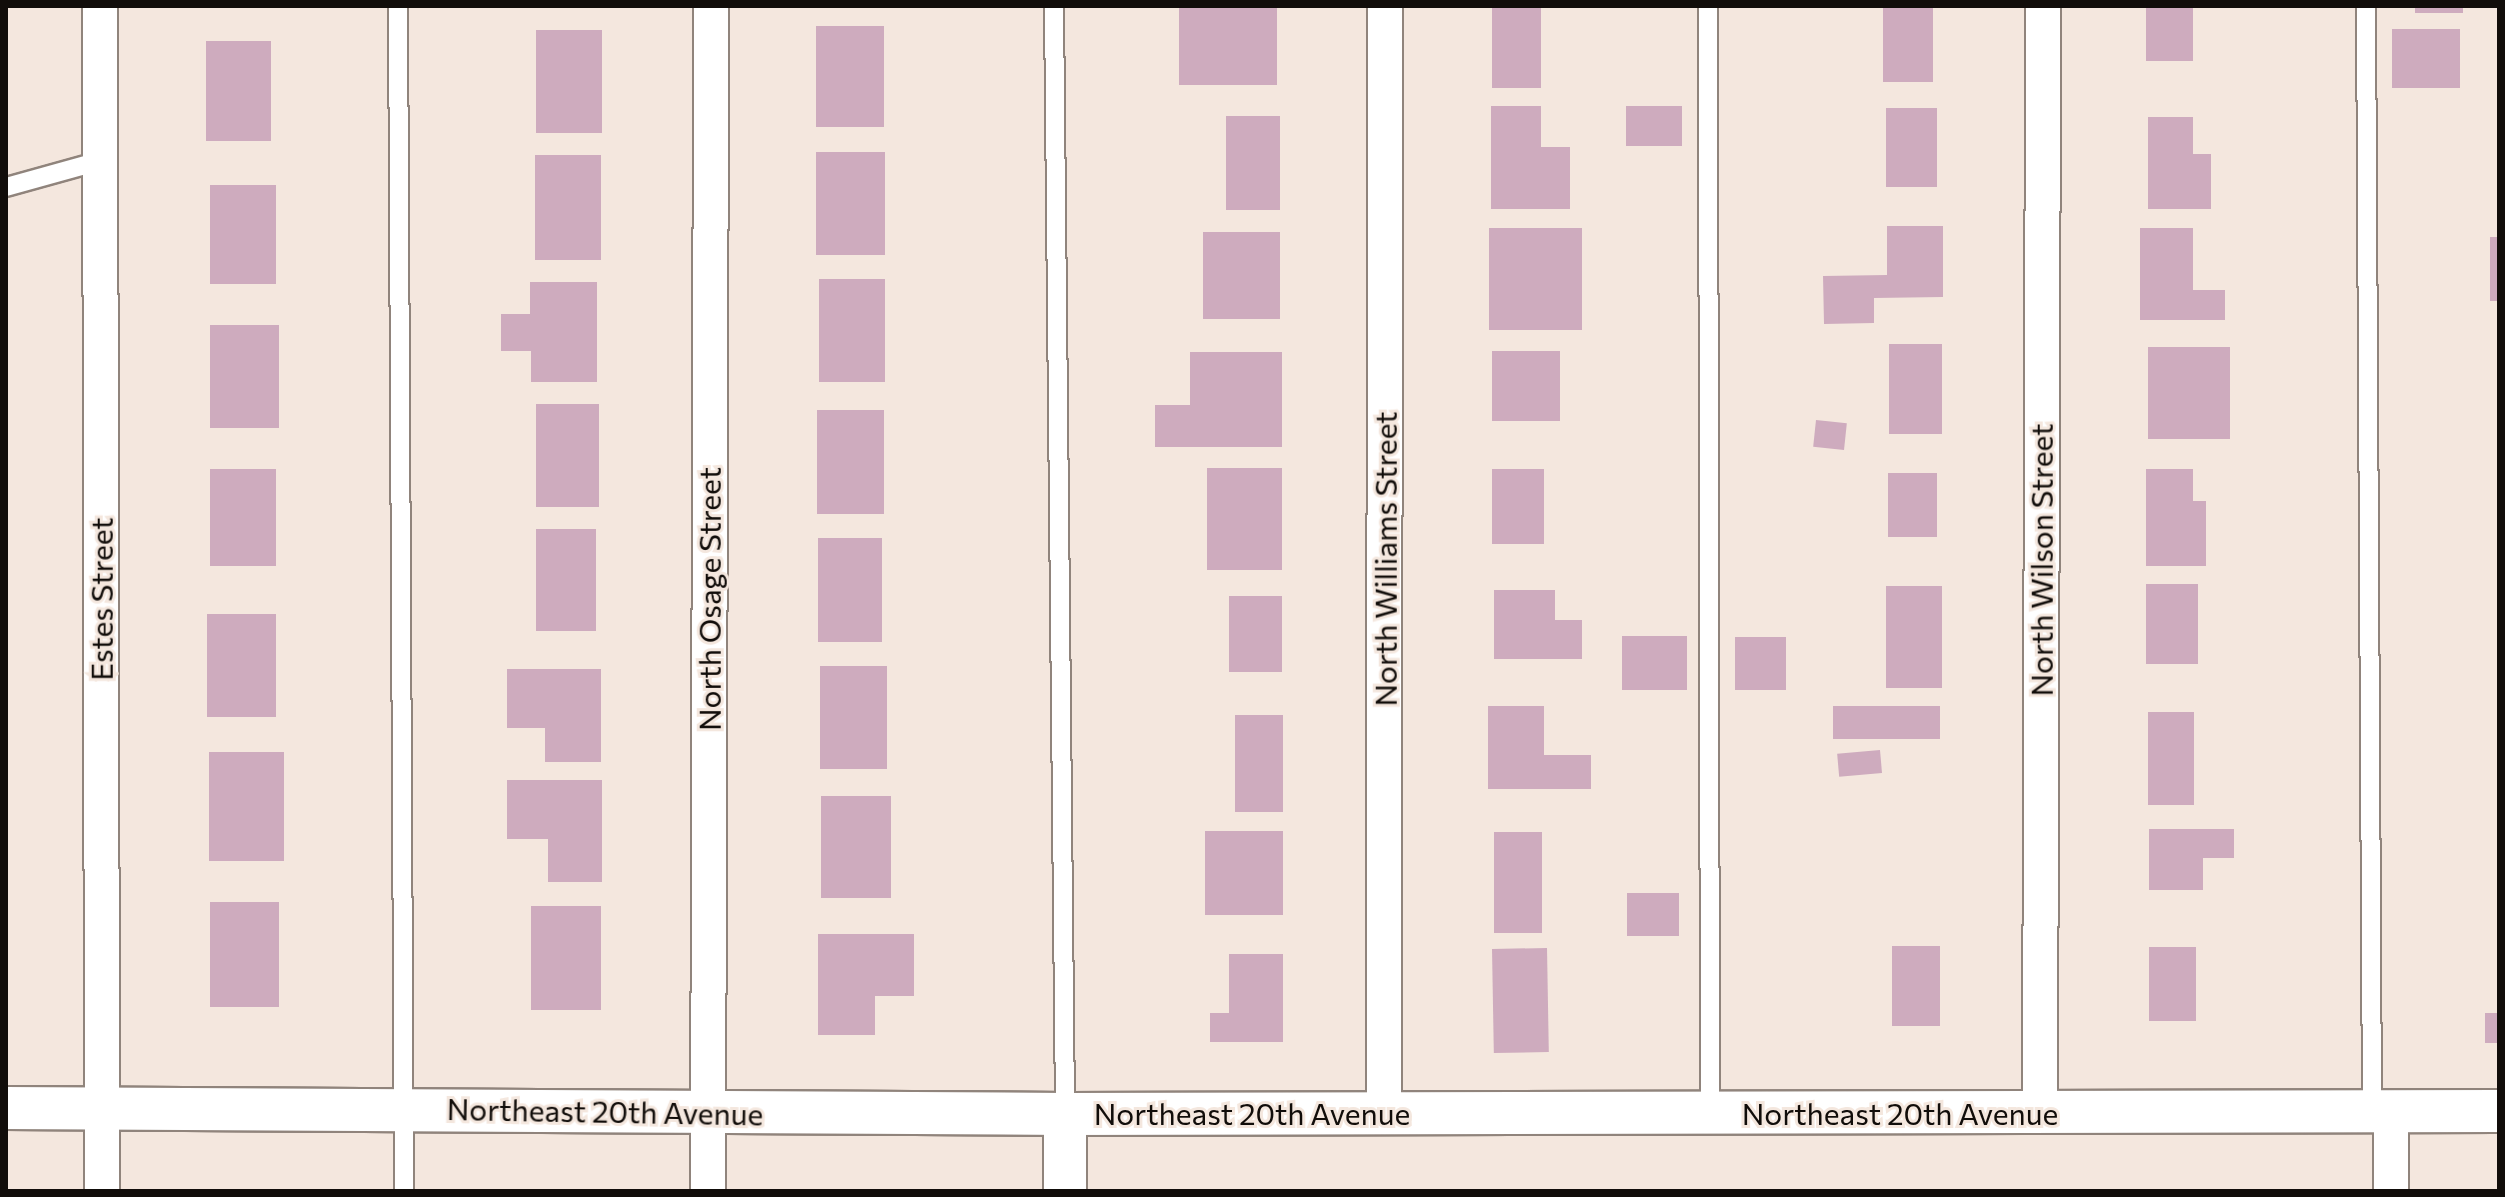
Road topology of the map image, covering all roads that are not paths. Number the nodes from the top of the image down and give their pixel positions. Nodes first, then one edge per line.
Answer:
1 (100, 6) edge
2 (398, 6) edge
3 (711, 6) edge
4 (1054, 6) edge
5 (1385, 6) edge
6 (1708, 6) edge
7 (2043, 6) edge
8 (2366, 6) edge
9 (100, 161) junction
10 (6, 187) edge
11 (6, 1108) edge
12 (101, 1108) junction
13 (404, 1109) junction
14 (2499, 1111) edge
15 (708, 1112) junction
16 (1384, 1112) junction
17 (2382, 1112) junction
18 (1710, 1113) junction
19 (2040, 1113) junction
20 (1065, 1114) junction
21 (102, 1191) edge
22 (404, 1191) edge
23 (708, 1191) edge
24 (1065, 1191) edge
25 (2391, 1191) edge

1 - 9 street, Estes Street
2 - 13 lane
3 - 15 street, North Osage Street
4 - 20 lane
5 - 16 street, North Williams Street
6 - 18 lane
7 - 19 street, North Wilson Street
8 - 17 lane
9 - 10 lane
9 - 12 street, Estes Street
11 - 12 street, Northeast 20th Avenue
12 - 13 street, Northeast 20th Avenue
12 - 21 street, Estes Street
13 - 15 street, Northeast 20th Avenue
13 - 22 lane
14 - 17 street, Northeast 20th Avenue
15 - 20 street, Northeast 20th Avenue
15 - 23 street, North Osage Street
16 - 18 street, Northeast 20th Avenue
16 - 20 street, Northeast 20th Avenue
17 - 19 street, Northeast 20th Avenue
17 - 25 street
18 - 19 street, Northeast 20th Avenue
20 - 24 street

